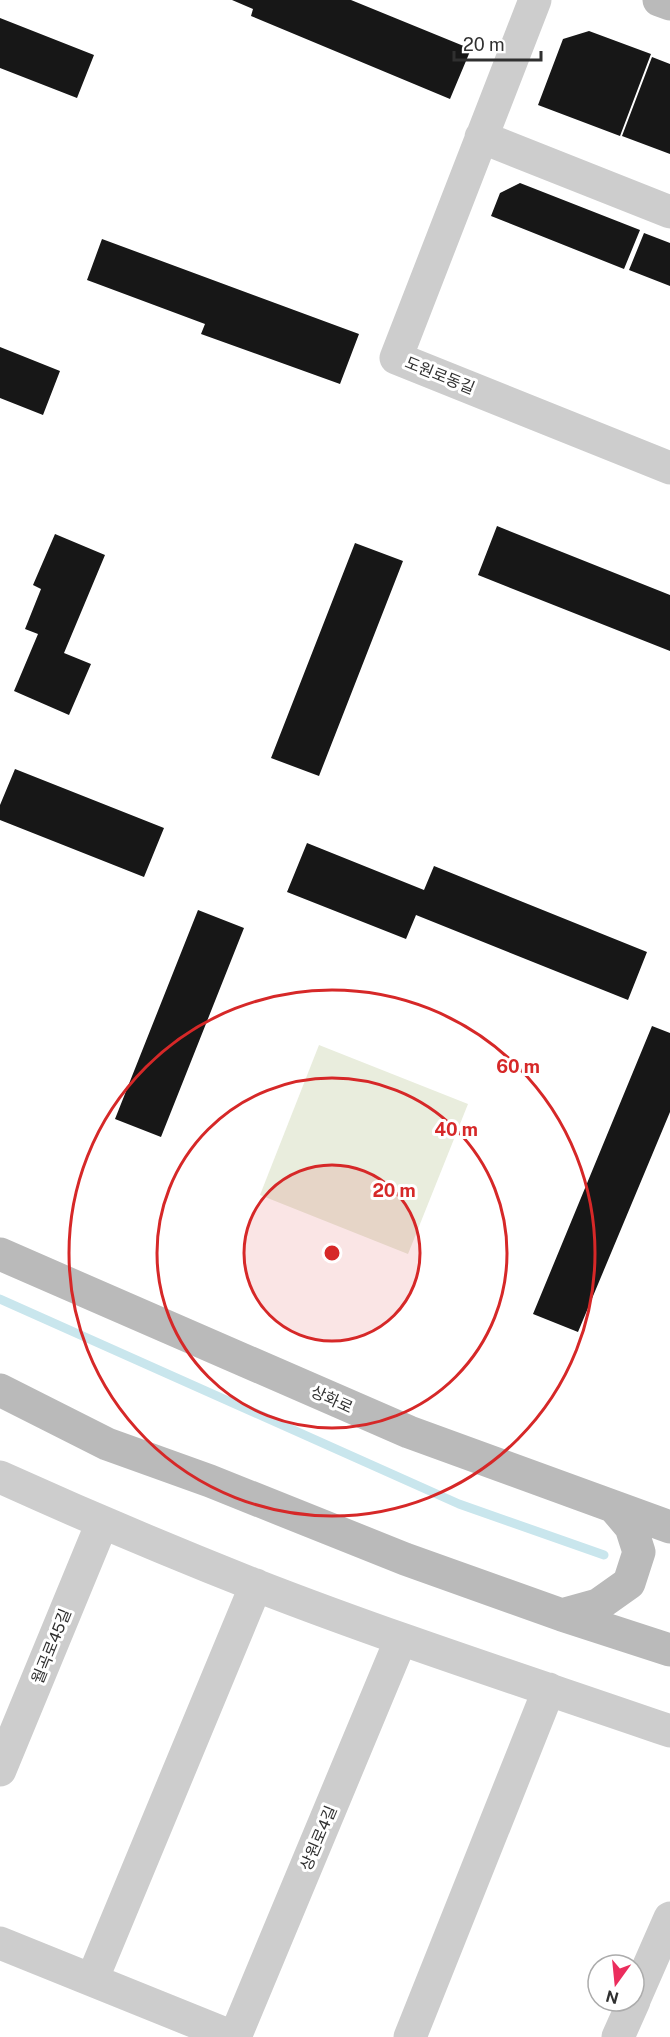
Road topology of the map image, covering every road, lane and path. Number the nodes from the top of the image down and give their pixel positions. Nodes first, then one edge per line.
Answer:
1 (535, 0) edge
2 (659, 0) edge
3 (670, 4) edge
4 (481, 137) junction
5 (670, 212) edge
6 (670, 468) edge
7 (0, 1254) edge
8 (0, 1390) edge
9 (0, 1477) edge
10 (614, 1507) junction
11 (102, 1523) junction
12 (670, 1527) edge
13 (256, 1586) junction
14 (562, 1616) junction
15 (401, 1639) junction
16 (670, 1650) edge
17 (549, 1689) junction
18 (670, 1731) edge
19 (0, 1770) edge
20 (670, 1918) edge
21 (0, 1943) edge
22 (646, 1973) edge
23 (92, 1980) junction
24 (629, 2013) edge
25 (234, 2037) edge
26 (410, 2037) edge
27 (618, 2037) edge

1 - 4 street, 도원로동길
2 - 3 main road
4 - 5 street
4 - 6 street, 도원로동길
7 - 10 main road, 상화로
8 - 14 main road
9 - 11 street
10 - 12 main road, 상화로
10 - 14 main road
11 - 13 street
11 - 19 street, 월곡로45길
13 - 15 street
13 - 23 street
14 - 16 main road
15 - 17 street
15 - 25 street, 상원로4길
17 - 18 street
17 - 26 street
20 - 22 street
21 - 23 street, 상원로4길
23 - 25 street, 상원로4길
24 - 27 street

